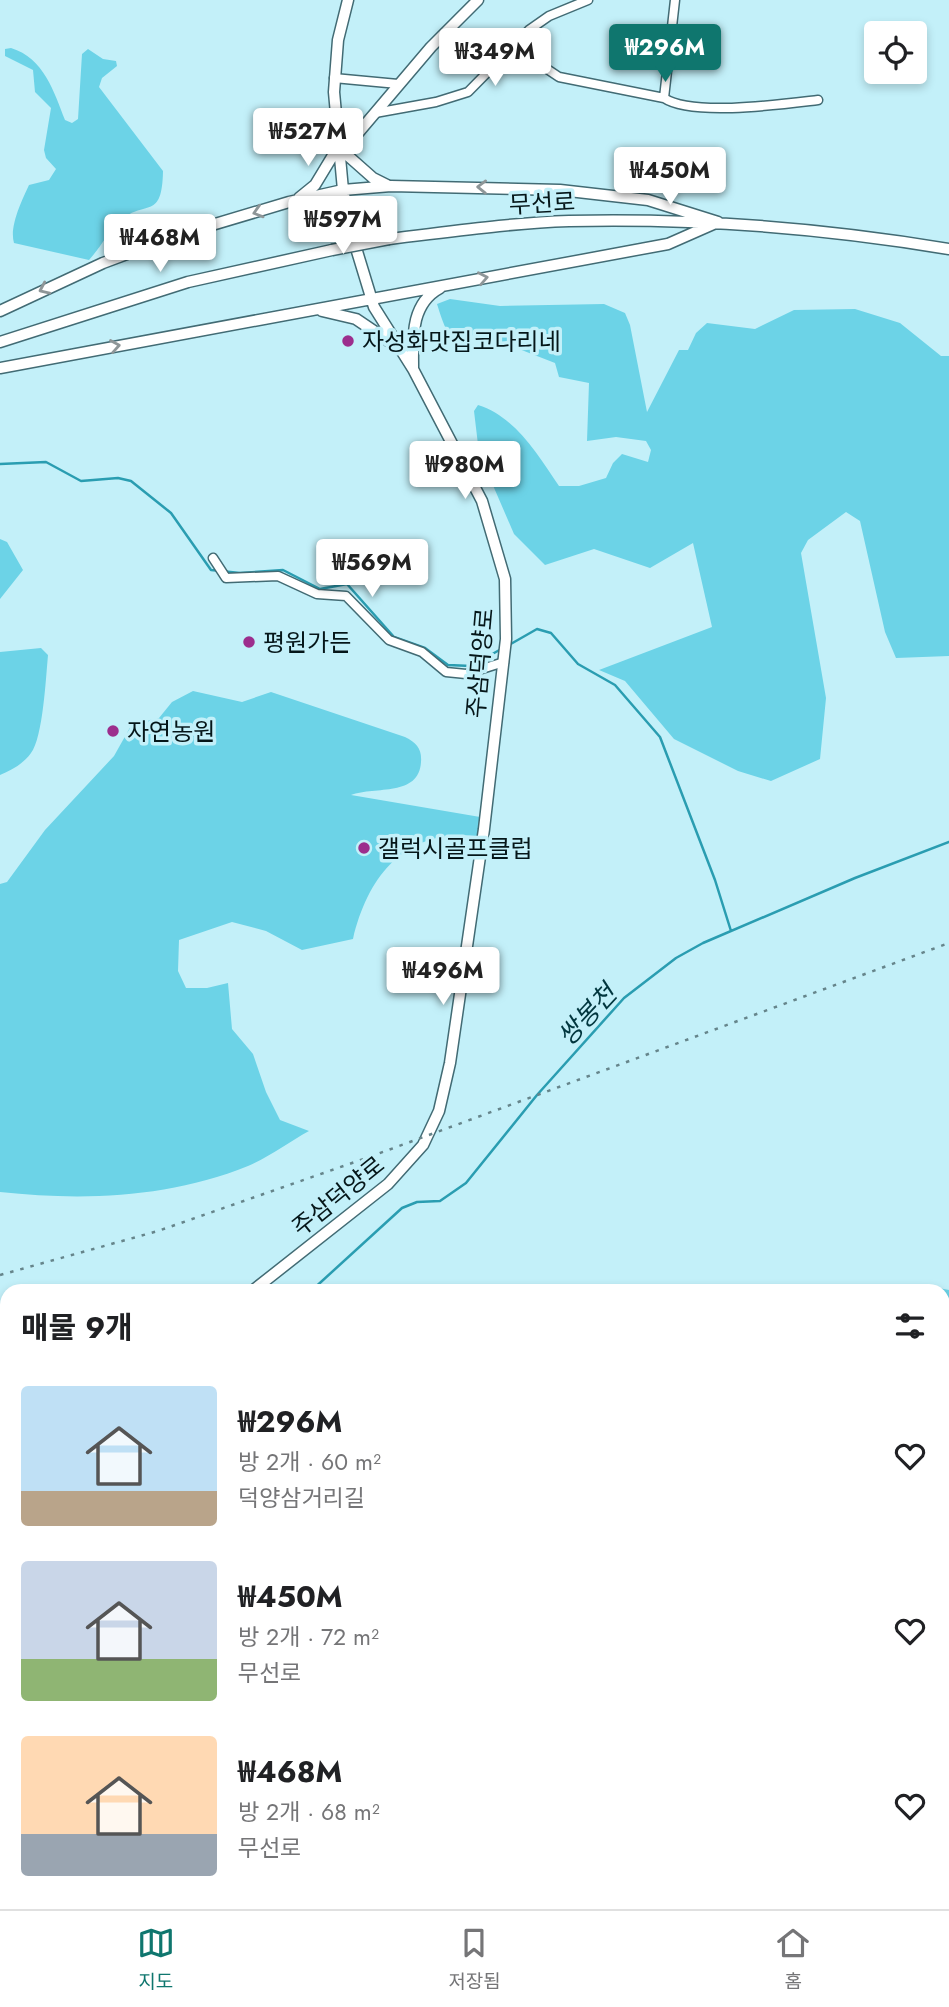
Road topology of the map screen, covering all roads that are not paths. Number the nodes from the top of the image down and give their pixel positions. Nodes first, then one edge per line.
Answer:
1 (348, 0) edge
2 (478, 0) edge
3 (588, 0) edge
4 (675, 0) edge
5 (518, 41) junction
6 (334, 78) junction
7 (398, 84) junction
8 (664, 98) junction
9 (818, 100) dead end
10 (375, 113) junction
11 (338, 147) junction
12 (391, 186) junction
13 (343, 190) junction
14 (289, 202) junction
15 (718, 222) junction
16 (949, 249) edge
17 (445, 286) junction
18 (371, 300) junction
19 (313, 310) junction
20 (0, 311) edge
21 (0, 342) edge
22 (399, 348) junction
23 (0, 368) edge
24 (413, 369) junction
25 (213, 558) dead end
26 (504, 660) junction
27 (261, 1284) edge

1 - 6 street, 주삼덕양로
2 - 7 street
3 - 5 street
4 - 8 street
5 - 8 street
5 - 10 street
6 - 7 street
6 - 11 street, 주삼덕양로
7 - 10 street
8 - 9 street
10 - 11 street
11 - 12 street
11 - 13 street, 주삼덕양로
11 - 14 street
12 - 13 street
15 -> 12 street
13 - 14 street
13 - 18 street, 주삼덕양로
14 -> 20 street
15 - 16 street, 무선로
17 -> 15 street
15 - 21 street, 무선로, bridge
17 - 18 street
17 - 24 street
18 - 19 street
18 - 22 street, 주삼덕양로
19 - 22 street
23 -> 19 street
22 - 24 street, 주삼덕양로
24 - 26 street, 주삼덕양로
25 - 26 street
26 - 27 street, 주삼덕양로

